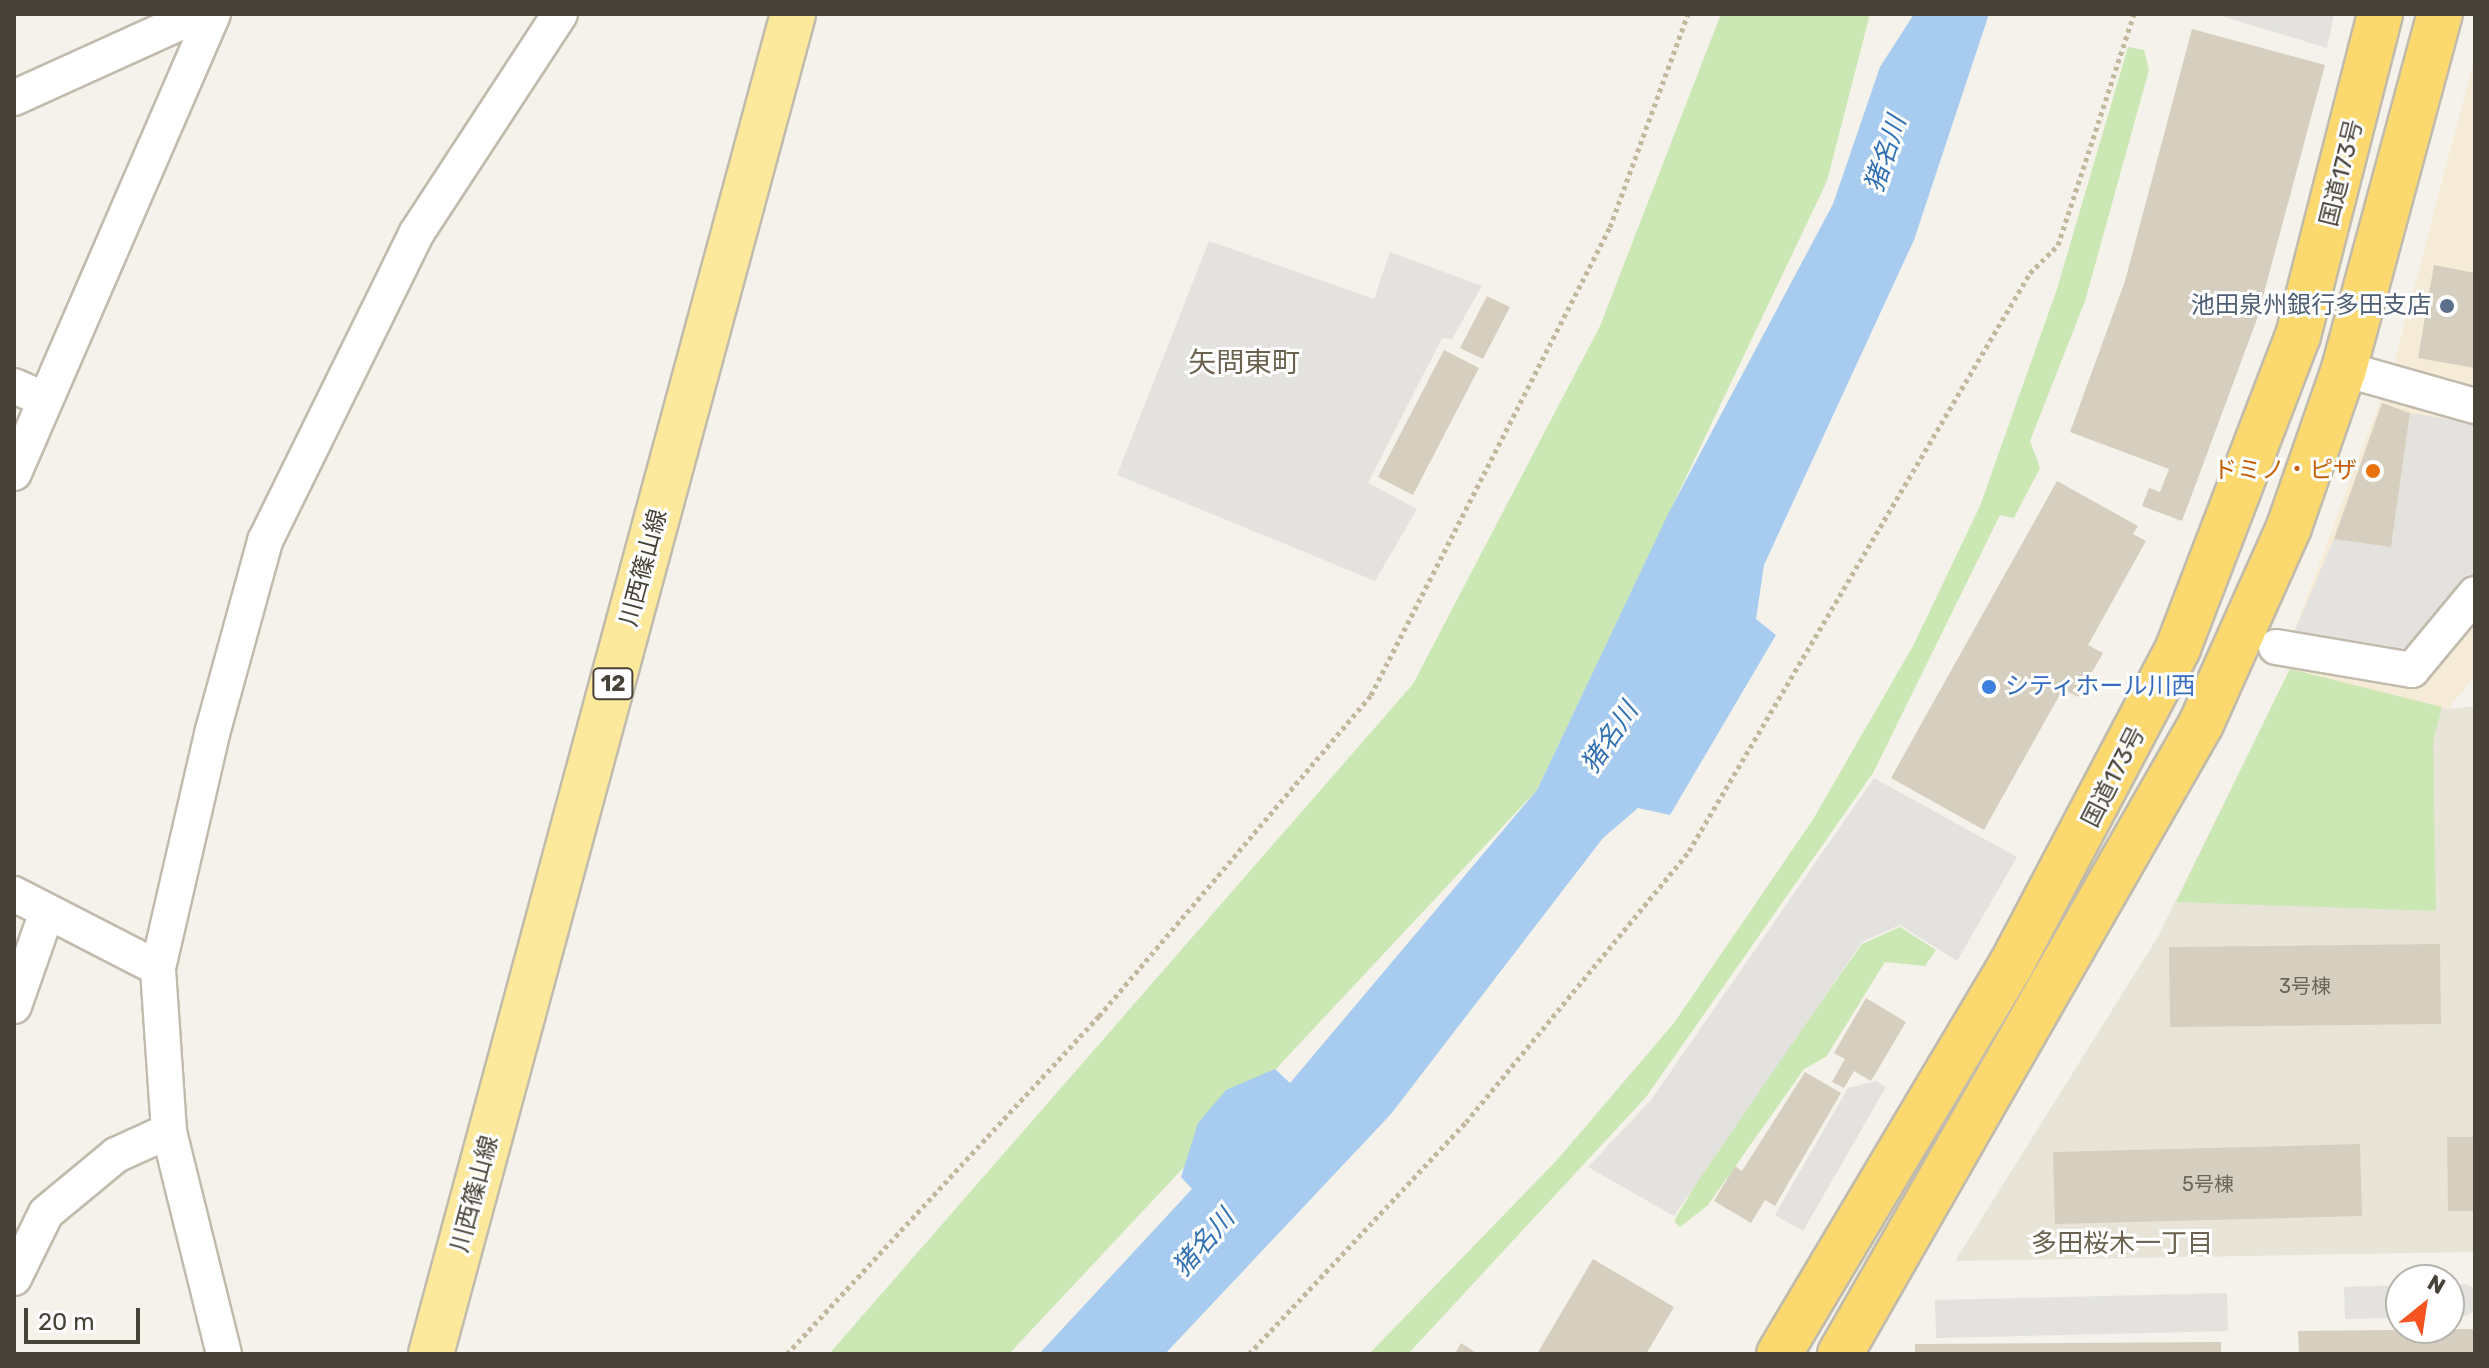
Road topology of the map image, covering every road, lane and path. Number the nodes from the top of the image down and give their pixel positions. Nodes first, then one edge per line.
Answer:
1 (199, 14) edge
2 (213, 14) edge
3 (560, 14) edge
4 (793, 14) edge
5 (1688, 14) edge
6 (2134, 14) edge
7 (2380, 14) edge
8 (2440, 14) edge
9 (14, 98) edge
10 (2344, 369) junction
11 (14, 386) edge
12 (45, 400) junction
13 (2475, 406) edge
14 (14, 473) edge
15 (2475, 594) edge
16 (2276, 647) dead end
17 (14, 894) edge
18 (47, 912) junction
19 (158, 968) junction
20 (14, 1006) edge
21 (169, 1131) junction
22 (14, 1278) edge
23 (224, 1354) edge
24 (431, 1354) edge
25 (787, 1354) edge
26 (1249, 1354) edge
27 (1779, 1354) edge
28 (1840, 1354) edge

1 - 9 street
2 - 12 street
3 - 19 street
4 - 24 main road, 川西篠山線 / 12
5 - 25 path
6 - 26 path
7 - 27 highway, 国道173号
8 - 10 highway, 国道173号
10 - 13 street
10 - 28 highway, 国道173号
11 - 12 street
12 - 14 street
15 - 16 street
17 - 18 street
18 - 19 street
18 - 20 street
19 - 21 street
21 - 22 street
21 - 23 street

